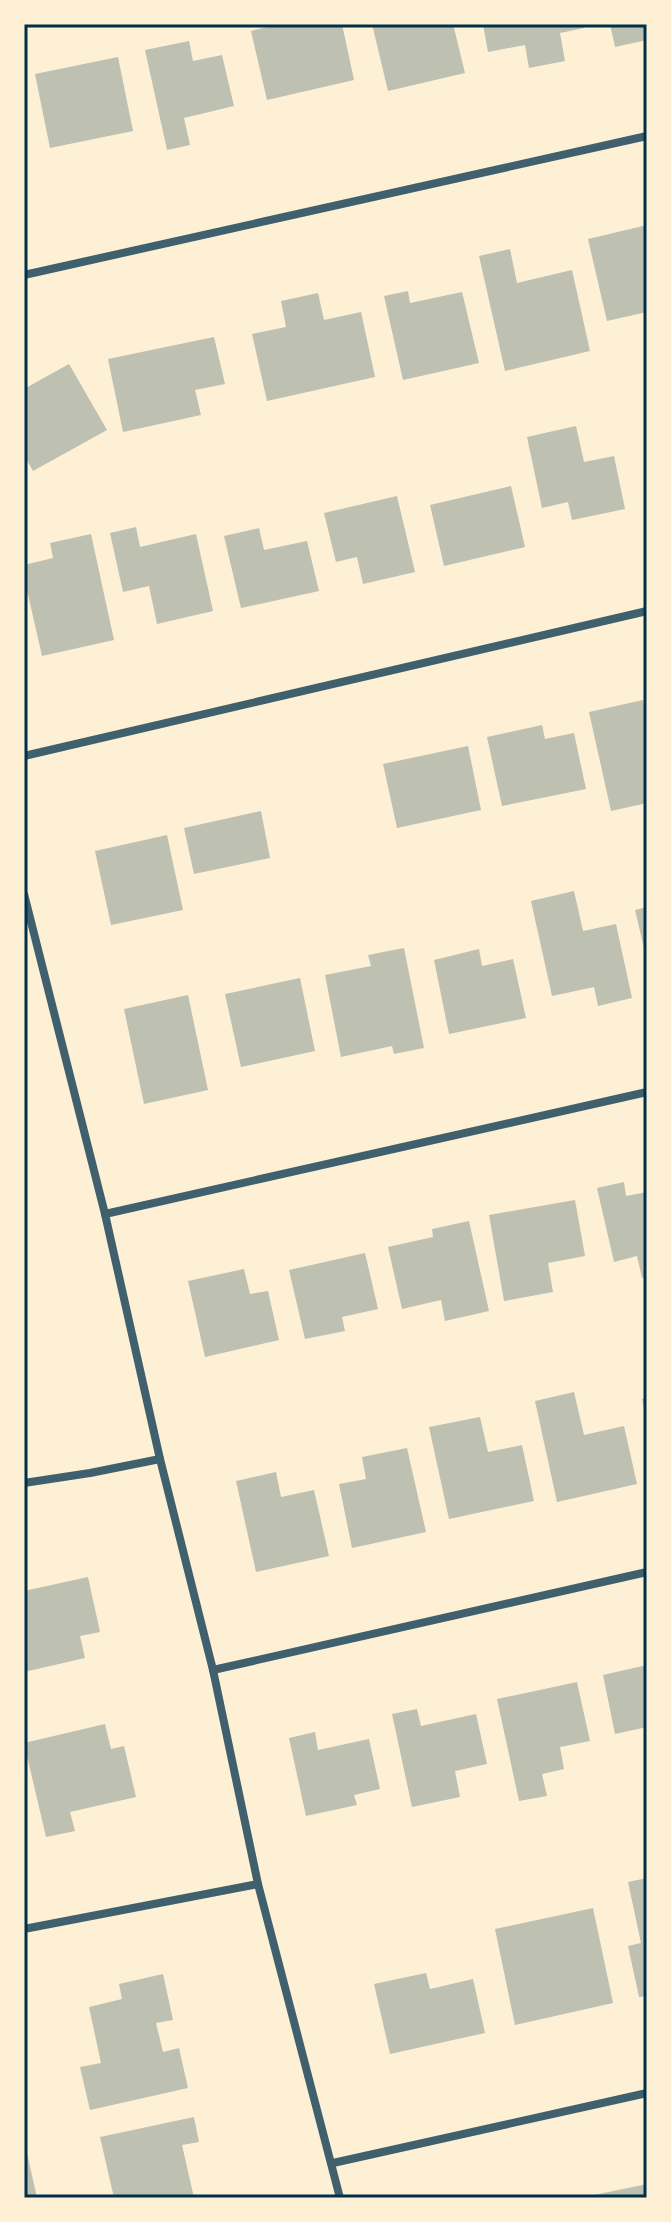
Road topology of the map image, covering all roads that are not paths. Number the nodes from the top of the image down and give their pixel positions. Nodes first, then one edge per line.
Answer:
1 (647, 136) edge
2 (24, 275) edge
3 (647, 611) edge
4 (24, 756) edge
5 (24, 894) edge
6 (647, 1092) edge
7 (105, 1214) junction
8 (160, 1459) junction
9 (24, 1483) edge
10 (647, 1572) edge
11 (213, 1670) junction
12 (258, 1884) junction
13 (24, 1929) edge
14 (647, 2093) edge
15 (333, 2163) junction
16 (340, 2198) edge

1 - 2 street
3 - 4 street
5 - 7 street
6 - 7 street
7 - 8 street
8 - 9 street
8 - 11 street
10 - 11 street
11 - 12 street
12 - 13 street
12 - 15 street
14 - 15 street
15 - 16 street

